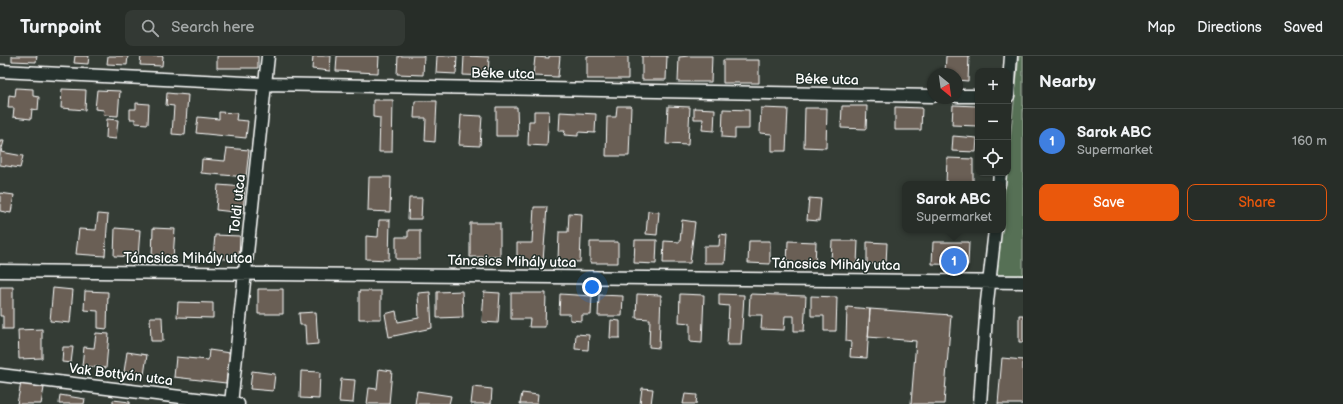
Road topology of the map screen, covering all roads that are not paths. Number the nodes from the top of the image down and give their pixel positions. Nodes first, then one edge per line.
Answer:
1 (268, 56) edge
2 (1011, 56) edge
3 (1010, 68) edge
4 (0, 71) edge
5 (265, 84) junction
6 (927, 96) edge
7 (963, 96) edge
8 (975, 96) edge
9 (995, 233) edge
10 (0, 271) edge
11 (244, 273) junction
12 (990, 281) junction
13 (1023, 282) edge
14 (0, 375) edge
15 (233, 404) edge
16 (980, 404) edge

1 - 5 street, Toldi utca
2 - 3 street
4 - 5 street, Béke utca
5 - 6 street, Béke utca
5 - 11 street, Toldi utca
7 - 8 street
9 - 12 street
10 - 11 street, Táncsics Mihály utca
11 - 12 street, Táncsics Mihály utca
11 - 15 street, Toldi utca
12 - 13 street, Táncsics Mihály utca
12 - 16 street
14 - 15 street, Vak Bottyán utca

